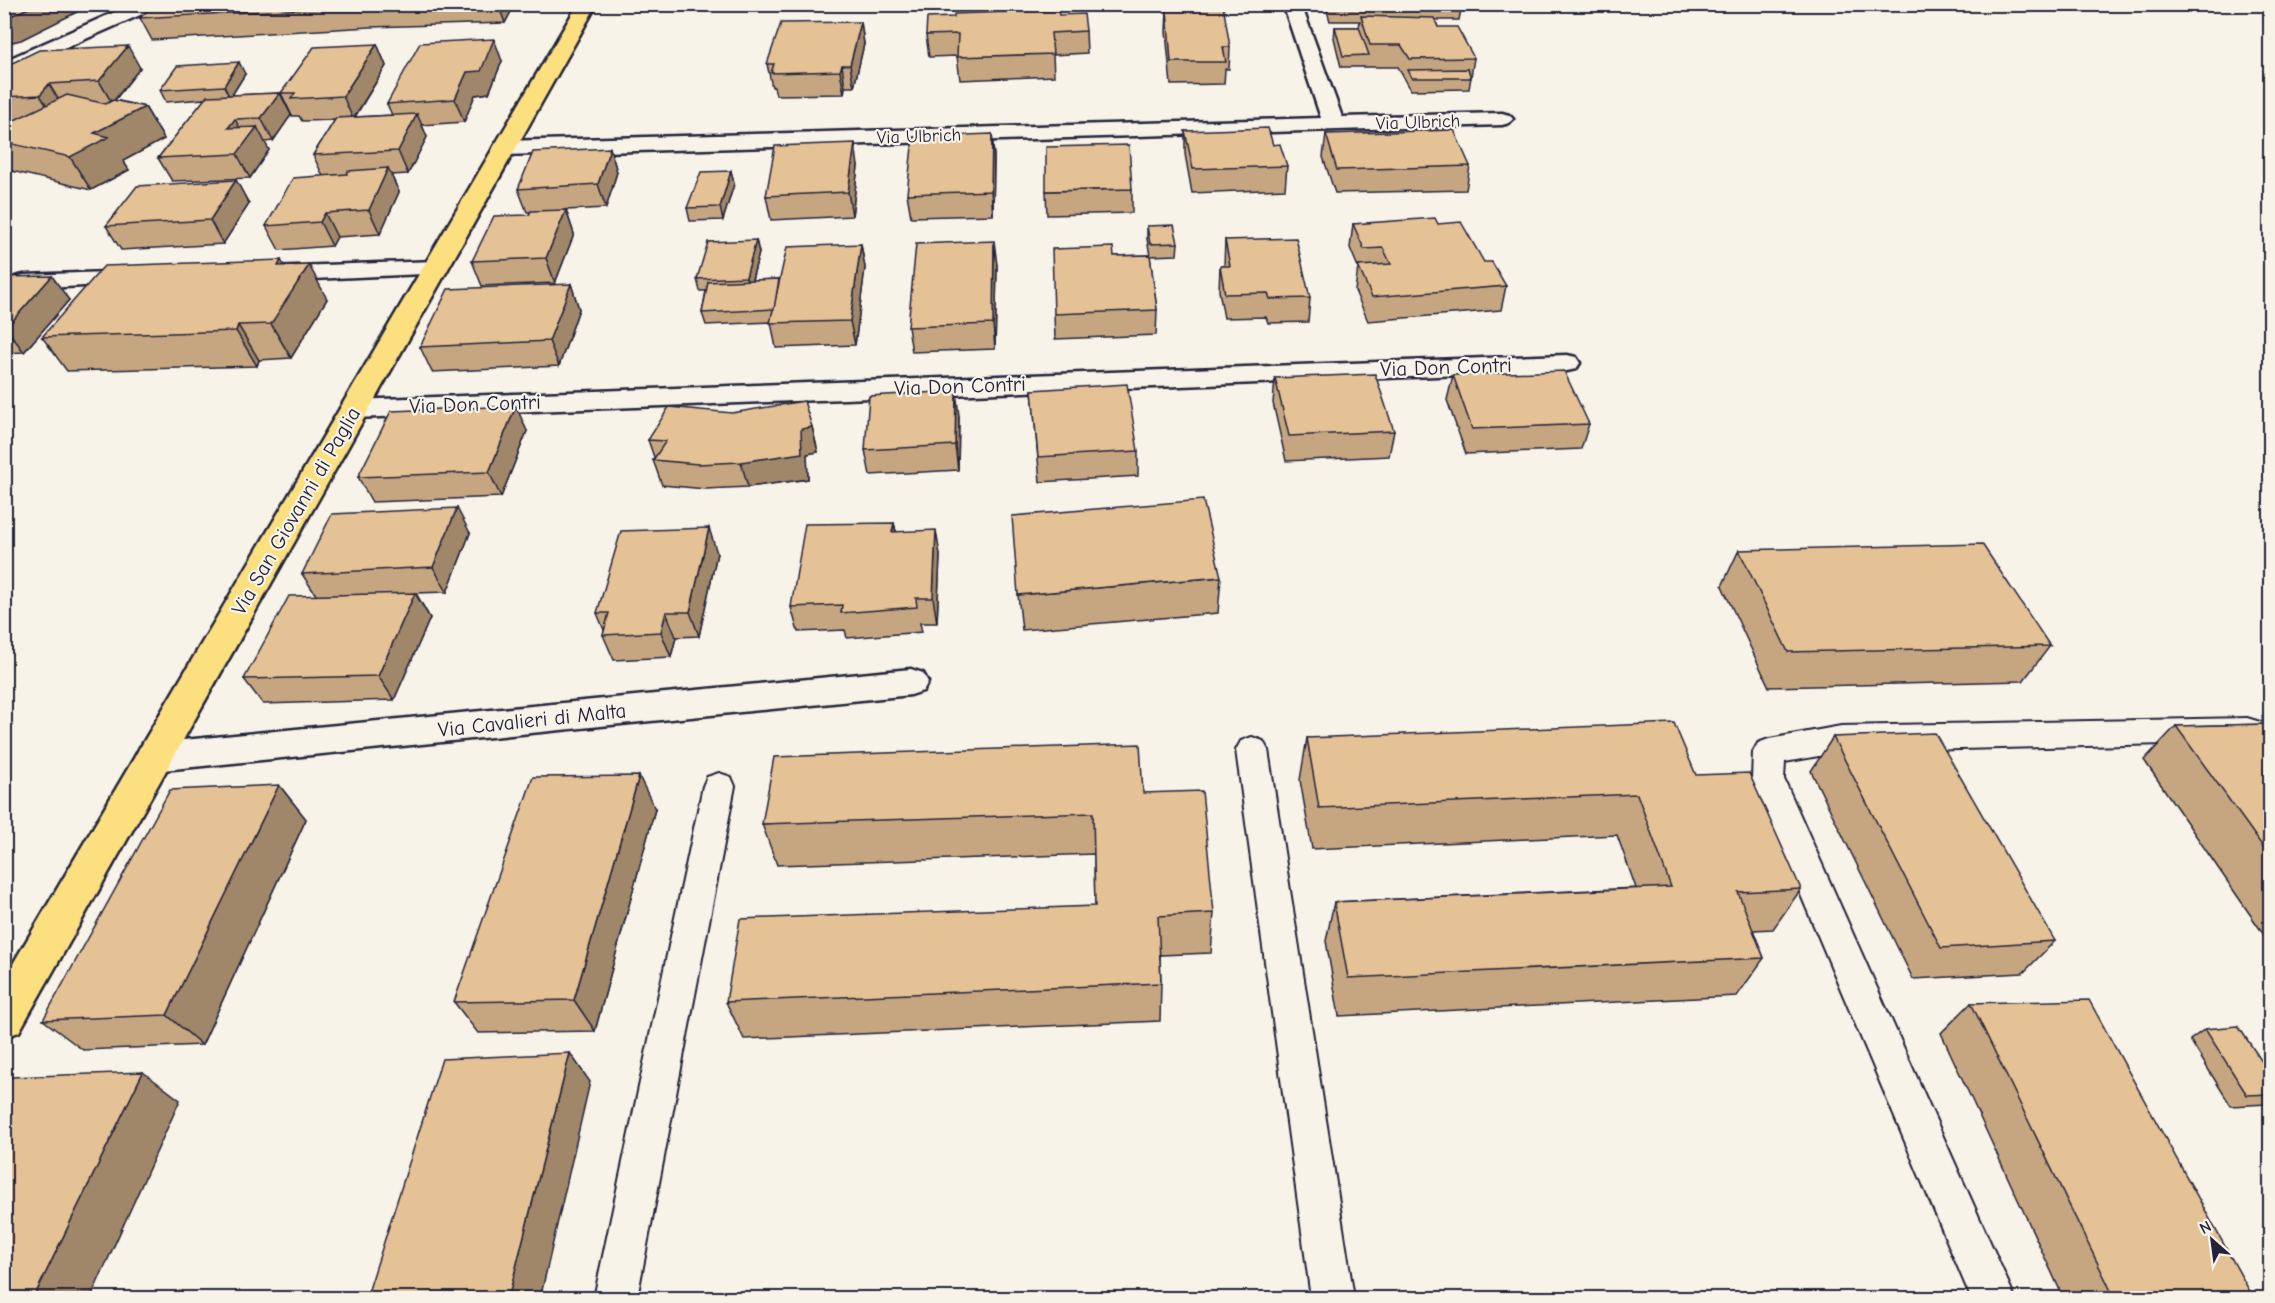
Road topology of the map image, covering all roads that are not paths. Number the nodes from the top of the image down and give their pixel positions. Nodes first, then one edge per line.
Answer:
1 (149, 4) edge
2 (588, 4) edge
3 (1292, 4) edge
4 (4, 69) edge
5 (1502, 119) dead end
6 (1334, 124) junction
7 (504, 148) junction
8 (436, 268) junction
9 (248, 274) edge
10 (153, 278) edge
11 (24, 282) edge
12 (1567, 363) dead end
13 (354, 409) junction
14 (911, 682) dead end
15 (2271, 737) edge
16 (1252, 750) dead end
17 (153, 757) junction
18 (718, 786) dead end
19 (4, 1017) edge
20 (615, 1299) edge
21 (1332, 1299) edge
22 (1993, 1299) edge

1 - 4 street
2 - 7 main road, Via San Giovanni di Paglia
3 - 6 street
5 - 6 street, Via Ulbrich
6 - 7 street, Via Ulbrich
7 - 8 main road, Via San Giovanni di Paglia
8 - 9 street
8 - 13 main road, Via San Giovanni di Paglia
10 - 11 street
12 - 13 street, Via Don Contri
13 - 17 main road, Via San Giovanni di Paglia
14 - 17 street, Via Cavalieri di Malta
15 - 22 lane
16 - 21 lane
17 - 19 main road, Via San Giovanni di Paglia
18 - 20 lane

